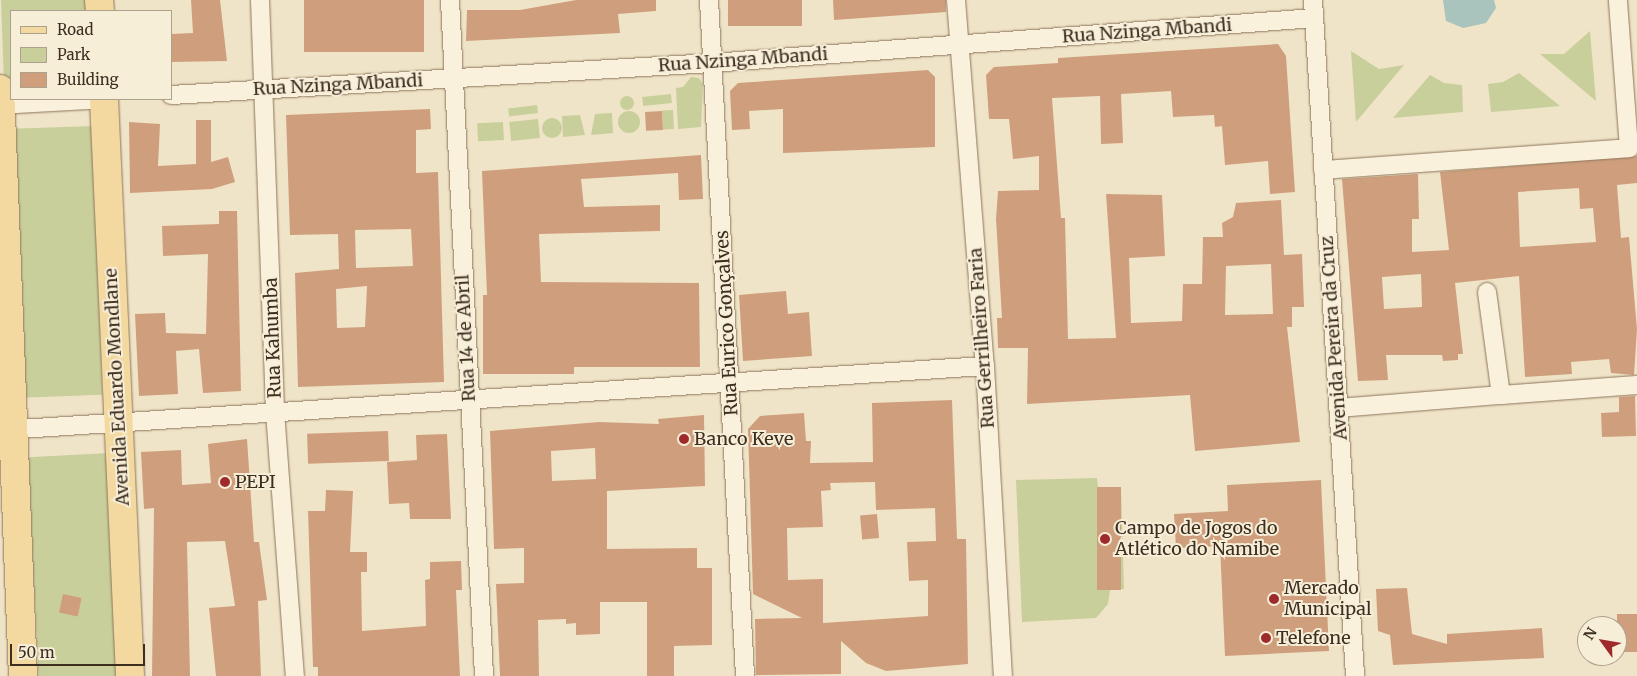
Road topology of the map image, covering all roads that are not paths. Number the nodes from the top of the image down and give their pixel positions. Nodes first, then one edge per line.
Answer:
1 (260, 0) edge
2 (450, 0) edge
3 (708, 0) edge
4 (956, 0) edge
5 (1313, 0) edge
6 (1618, 0) edge
7 (1314, 18) junction
8 (958, 45) junction
9 (712, 63) junction
10 (454, 78) junction
11 (264, 88) junction
12 (0, 89) edge
13 (172, 94) edge
14 (83, 100) edge
15 (104, 100) edge
16 (0, 104) edge
17 (1633, 148) edge
18 (1323, 170) junction
19 (1487, 292) dead end
20 (985, 366) junction
21 (730, 382) junction
22 (1637, 385) edge
23 (1501, 395) junction
24 (469, 400) junction
25 (1338, 408) junction
26 (275, 412) junction
27 (119, 422) junction
28 (7, 430) edge
29 (23, 676) edge
30 (130, 676) edge
31 (295, 676) edge
32 (484, 676) edge
33 (745, 676) edge
34 (1003, 676) edge
35 (1356, 676) edge

1 - 11 street, Rua Kahumba
2 - 10 street, Rua 14 de Abril
3 - 9 street, Rua Eurico Gonçalves
4 - 8 street, Rua Gerrilheiro Faria
5 - 7 street, Avenida Pereira da Cruz
6 - 17 street
7 - 8 street, Rua Nzinga Mbandi
7 - 18 street, Avenida Pereira da Cruz
8 - 9 street, Rua Nzinga Mbandi
8 - 20 street, Rua Gerrilheiro Faria
9 - 10 street, Rua Nzinga Mbandi
9 - 21 street, Rua Eurico Gonçalves
10 - 11 street, Rua Nzinga Mbandi
10 - 24 street, Rua 14 de Abril
11 - 13 street, Rua Nzinga Mbandi
11 - 26 street, Rua Kahumba
12 - 16 main road
14 - 16 street
15 - 27 main road, Avenida Eduardo Mondlane
16 - 28 main road
17 - 18 street
18 - 25 street, Avenida Pereira da Cruz
19 - 23 street
20 - 21 street
20 - 34 street, Rua Gerrilheiro Faria
21 - 24 street
21 - 33 street, Rua Eurico Gonçalves
22 - 23 street
23 - 25 street
24 - 26 street
24 - 32 street, Rua 14 de Abril
25 - 35 street, Avenida Pereira da Cruz
26 - 27 street
26 - 31 street, Rua Kahumba
27 - 28 street
27 - 30 main road, Avenida Eduardo Mondlane
28 - 29 main road

